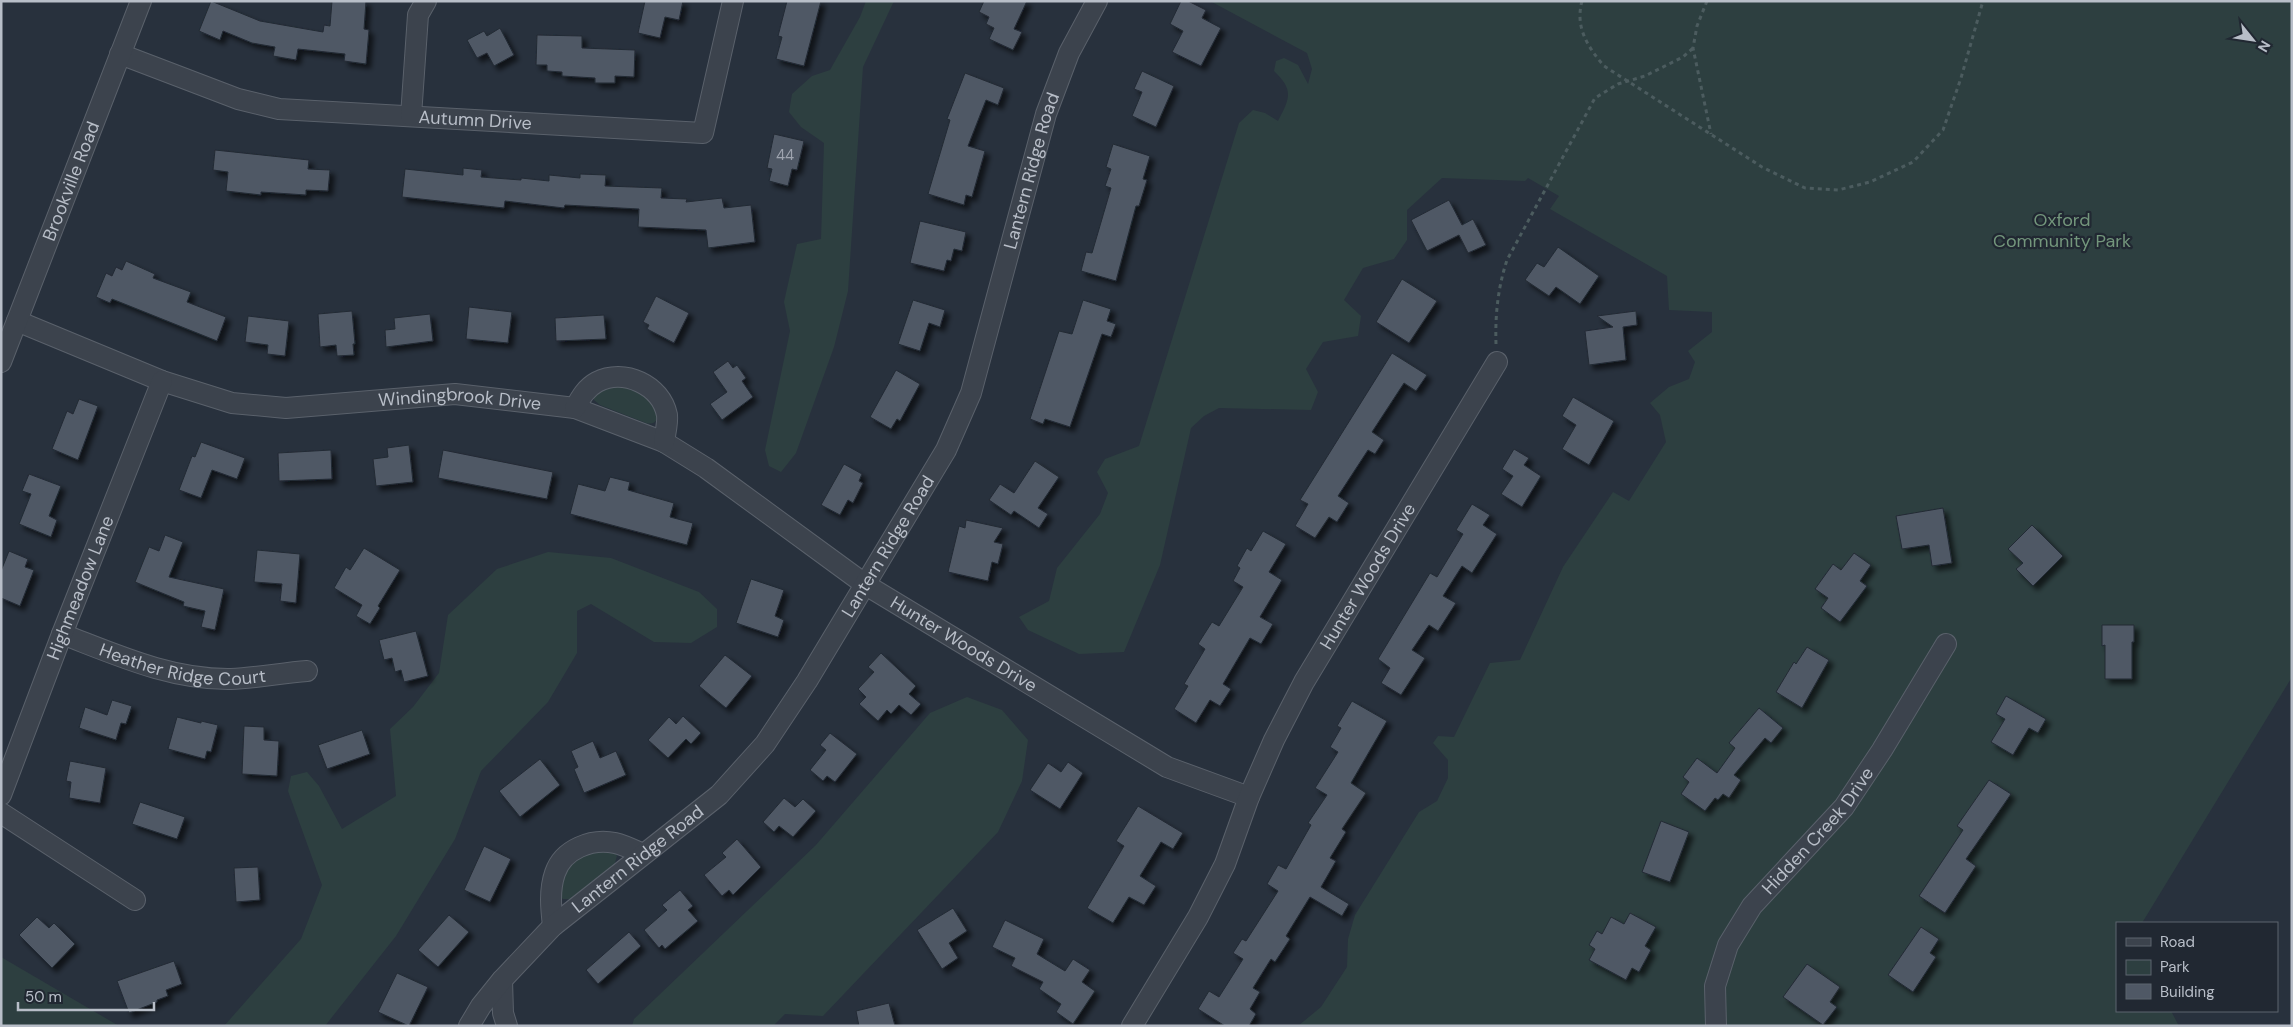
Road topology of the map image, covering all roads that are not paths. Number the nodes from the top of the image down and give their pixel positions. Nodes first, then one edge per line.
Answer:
1 (141, 1) edge
2 (426, 1) edge
3 (733, 1) edge
4 (1097, 1) edge
5 (120, 54) junction
6 (411, 116) junction
7 (17, 322) junction
8 (1, 362) edge
9 (1497, 362) road end
10 (162, 380) junction
11 (575, 408) junction
12 (664, 442) junction
13 (866, 585) junction
14 (62, 634) junction
15 (1946, 644) dead end
16 (307, 671) dead end
17 (1, 795) edge
18 (1250, 797) junction
19 (1, 813) edge
20 (643, 854) junction
21 (135, 900) dead end
22 (553, 926) junction
23 (502, 980) junction
24 (469, 1026) edge
25 (507, 1026) edge
26 (1132, 1026) edge
27 (1716, 1026) edge

1 - 5 street, Brookville Road
2 - 6 street
3 - 6 street, Autumn Drive
4 - 13 street, Lantern Ridge Road
5 - 6 street, Autumn Drive
5 - 7 street, Brookville Road
7 - 8 street, Brookville Road
7 - 10 street, Windingbrook Drive
9 - 18 street, Hunter Woods Drive
10 - 11 street, Windingbrook Drive
10 - 14 street, Highmeadow Lane
11 - 12 street, Windingbrook Drive
11 - 12 street
12 - 13 street, Windingbrook Drive
13 - 18 street, Hunter Woods Drive
13 - 20 street, Lantern Ridge Road
14 - 16 street, Heather Ridge Court
14 - 17 street, Highmeadow Lane
15 - 27 street, Hidden Creek Drive
18 - 26 street, Hunter Woods Drive
19 - 21 street
20 - 22 street, Lantern Ridge Road
20 - 22 street
22 - 23 street, Lantern Ridge Road
23 - 24 street, Lantern Ridge Road
23 - 25 street

